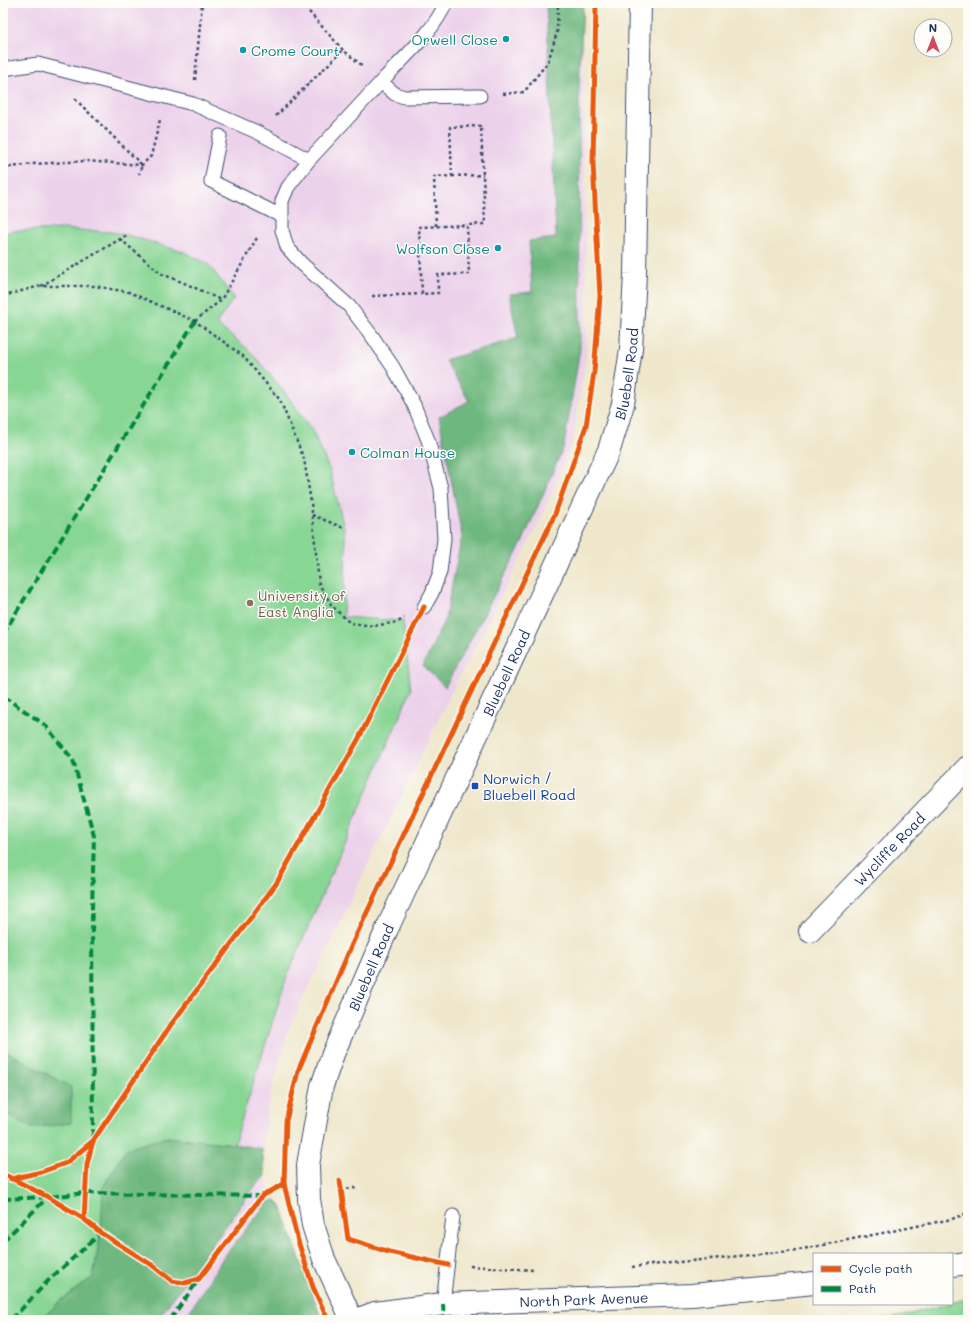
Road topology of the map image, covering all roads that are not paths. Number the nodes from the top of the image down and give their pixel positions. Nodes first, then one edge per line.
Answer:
1 (446, 3) edge
2 (640, 3) edge
3 (3, 69) edge
4 (381, 82) junction
5 (480, 96) road end
6 (220, 136) dead end
7 (310, 160) junction
8 (277, 213) junction
9 (424, 607) road end
10 (968, 767) edge
11 (810, 931) dead end
12 (453, 1216) dead end
13 (968, 1264) edge
14 (953, 1265) edge
15 (813, 1283) edge
16 (443, 1304) junction
17 (352, 1320) edge
18 (356, 1320) edge

1 - 4 lane
2 - 17 street, Bluebell Road
3 - 7 lane
4 - 5 lane
4 - 7 lane
6 - 8 lane
7 - 8 lane
8 - 9 lane
10 - 11 street, Wycliffe Road
12 - 16 lane
13 - 14 street
15 - 16 street, North Park Avenue
16 - 18 street, North Park Avenue

